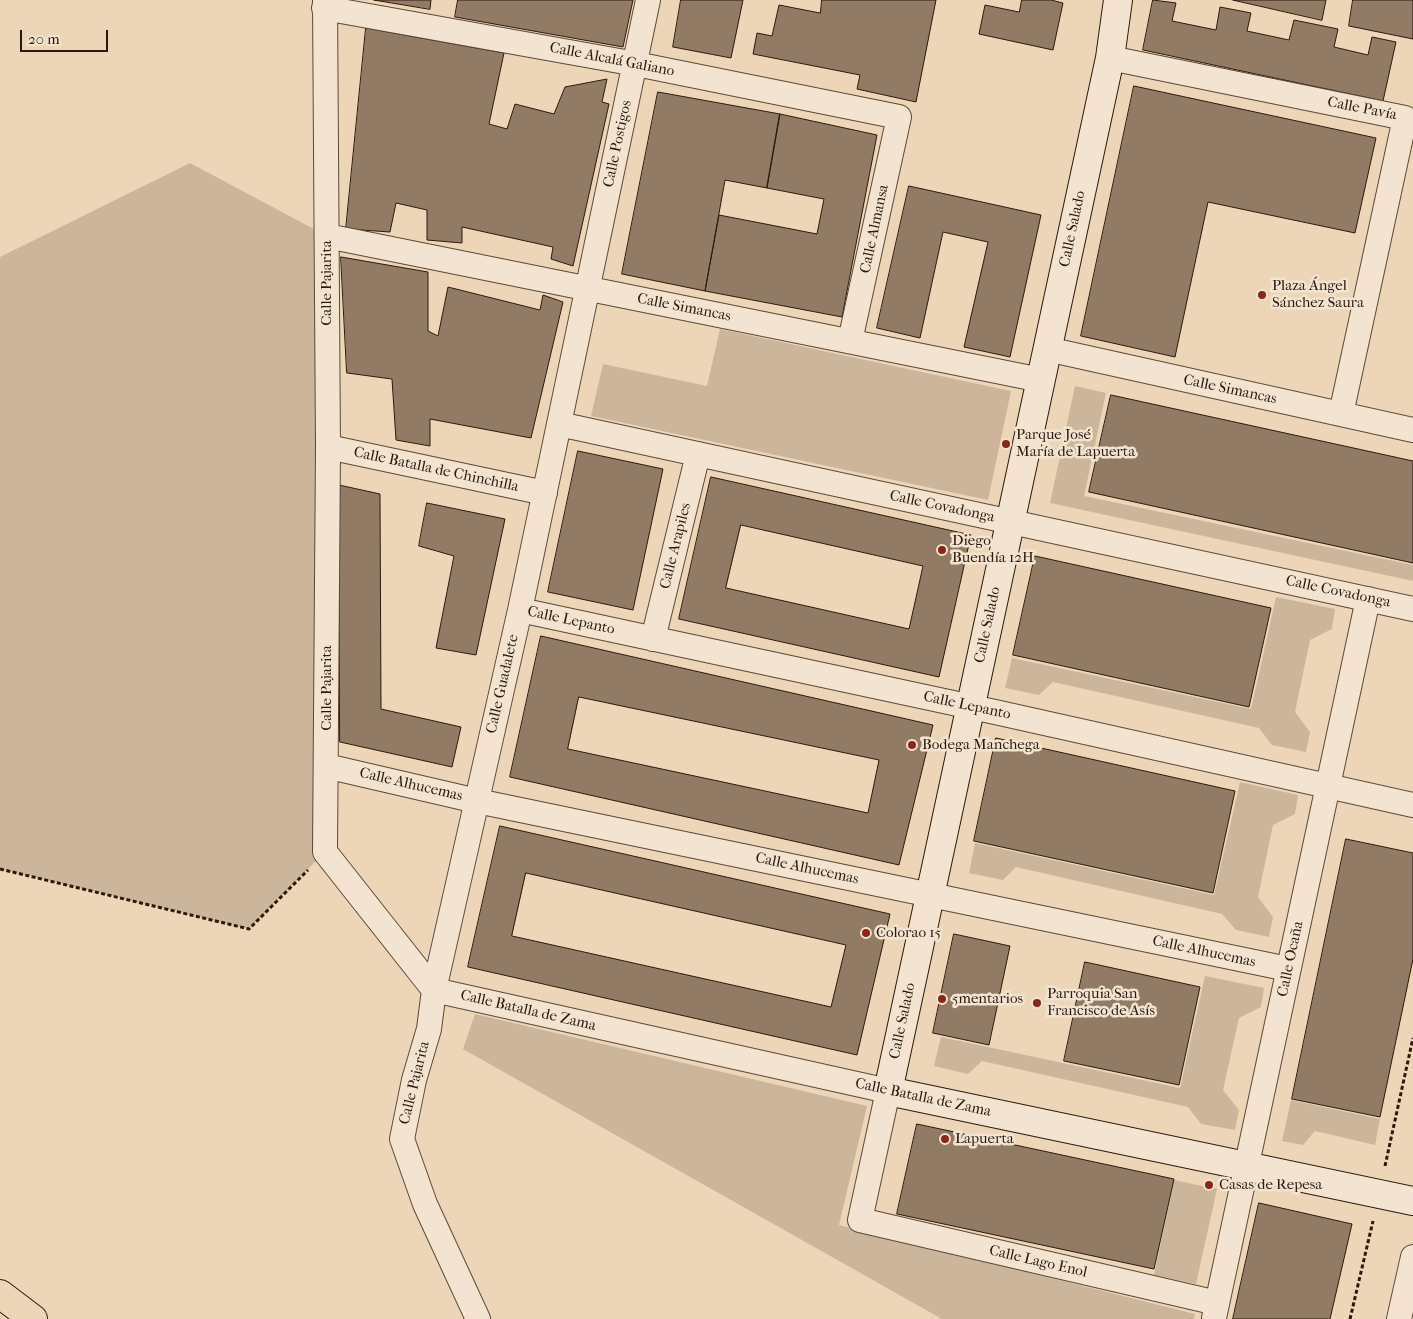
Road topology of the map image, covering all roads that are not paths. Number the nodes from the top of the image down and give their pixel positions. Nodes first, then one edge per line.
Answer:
1 (648, 0) edge
2 (1118, 0) edge
3 (325, 4) edge
4 (1110, 58) junction
5 (636, 64) junction
6 (900, 117) joint
7 (327, 236) junction
8 (588, 288) junction
9 (850, 342) junction
10 (1047, 349) junction
11 (1040, 380) junction
12 (1341, 414) junction
13 (559, 424) junction
14 (1413, 430) edge
15 (328, 447) junction
16 (698, 454) junction
17 (544, 493) junction
18 (1010, 522) junction
19 (1368, 599) junction
20 (1413, 609) edge
21 (520, 610) junction
22 (653, 639) junction
23 (970, 707) junction
24 (326, 766) junction
25 (1328, 786) junction
26 (477, 800) junction
27 (1413, 805) edge
28 (930, 895) junction
29 (1288, 969) junction
30 (434, 990) junction
31 (888, 1091) junction
32 (1246, 1166) junction
33 (1413, 1201) edge
34 (860, 1220) joint
35 (1413, 1257) edge
36 (0, 1294) edge
37 (1215, 1311) edge
38 (34, 1319) edge
39 (478, 1319) edge
40 (1400, 1319) edge

1 - 5 street, Calle Postigos
2 - 4 street, Calle Salado
3 - 5 street, Calle Alcalá Galiano
3 - 7 street, Calle Pajarita
4 - 10 street, Calle Salado
4 - 12 street, Calle Pavía
5 - 6 street, Calle Alcalá Galiano
5 - 8 street, Calle Postigos
6 - 9 street, Calle Almansa
7 - 8 street, Calle Simancas
7 - 15 street, Calle Pajarita
8 - 9 street, Calle Simancas
8 - 13 street, Calle Guadalete
9 - 11 street, Calle Simancas
10 - 11 street, Calle Salado
10 - 12 street, Calle Simancas
11 - 18 street, Calle Salado
12 - 14 street, Calle Simancas
13 - 16 street, Calle Covadonga
13 - 17 street, Calle Guadalete
15 - 17 street, Calle Batalla de Chinchilla
15 - 24 street, Calle Pajarita
16 - 18 street, Calle Covadonga
16 - 22 street, Calle Arapiles
17 - 21 street, Calle Guadalete
18 - 19 street, Calle Covadonga
18 - 23 street, Calle Salado
19 - 20 street, Calle Covadonga
19 - 25 street, Calle Ocaña
21 - 22 street, Calle Lepanto
21 - 26 street, Calle Guadalete
22 - 23 street, Calle Lepanto
23 - 25 street, Calle Lepanto
23 - 28 street, Calle Salado
24 - 26 street, Calle Alhucemas
24 - 30 street, Calle Pajarita
25 - 27 street, Calle Lepanto
25 - 29 street, Calle Ocaña
26 - 28 street, Calle Alhucemas
26 - 30 street, Calle Guadalete
28 - 29 street, Calle Alhucemas
28 - 31 street, Calle Salado
29 - 32 street, Calle Ocaña
30 - 31 street, Calle Batalla de Zama
30 - 39 street, Calle Pajarita
31 - 32 street, Calle Batalla de Zama
31 - 34 street, Calle Salado
32 - 33 street, Calle Batalla de Zama
32 - 37 street, Calle Ocaña
34 - 37 street, Calle Lago Enol
35 - 40 street
36 - 38 main road

